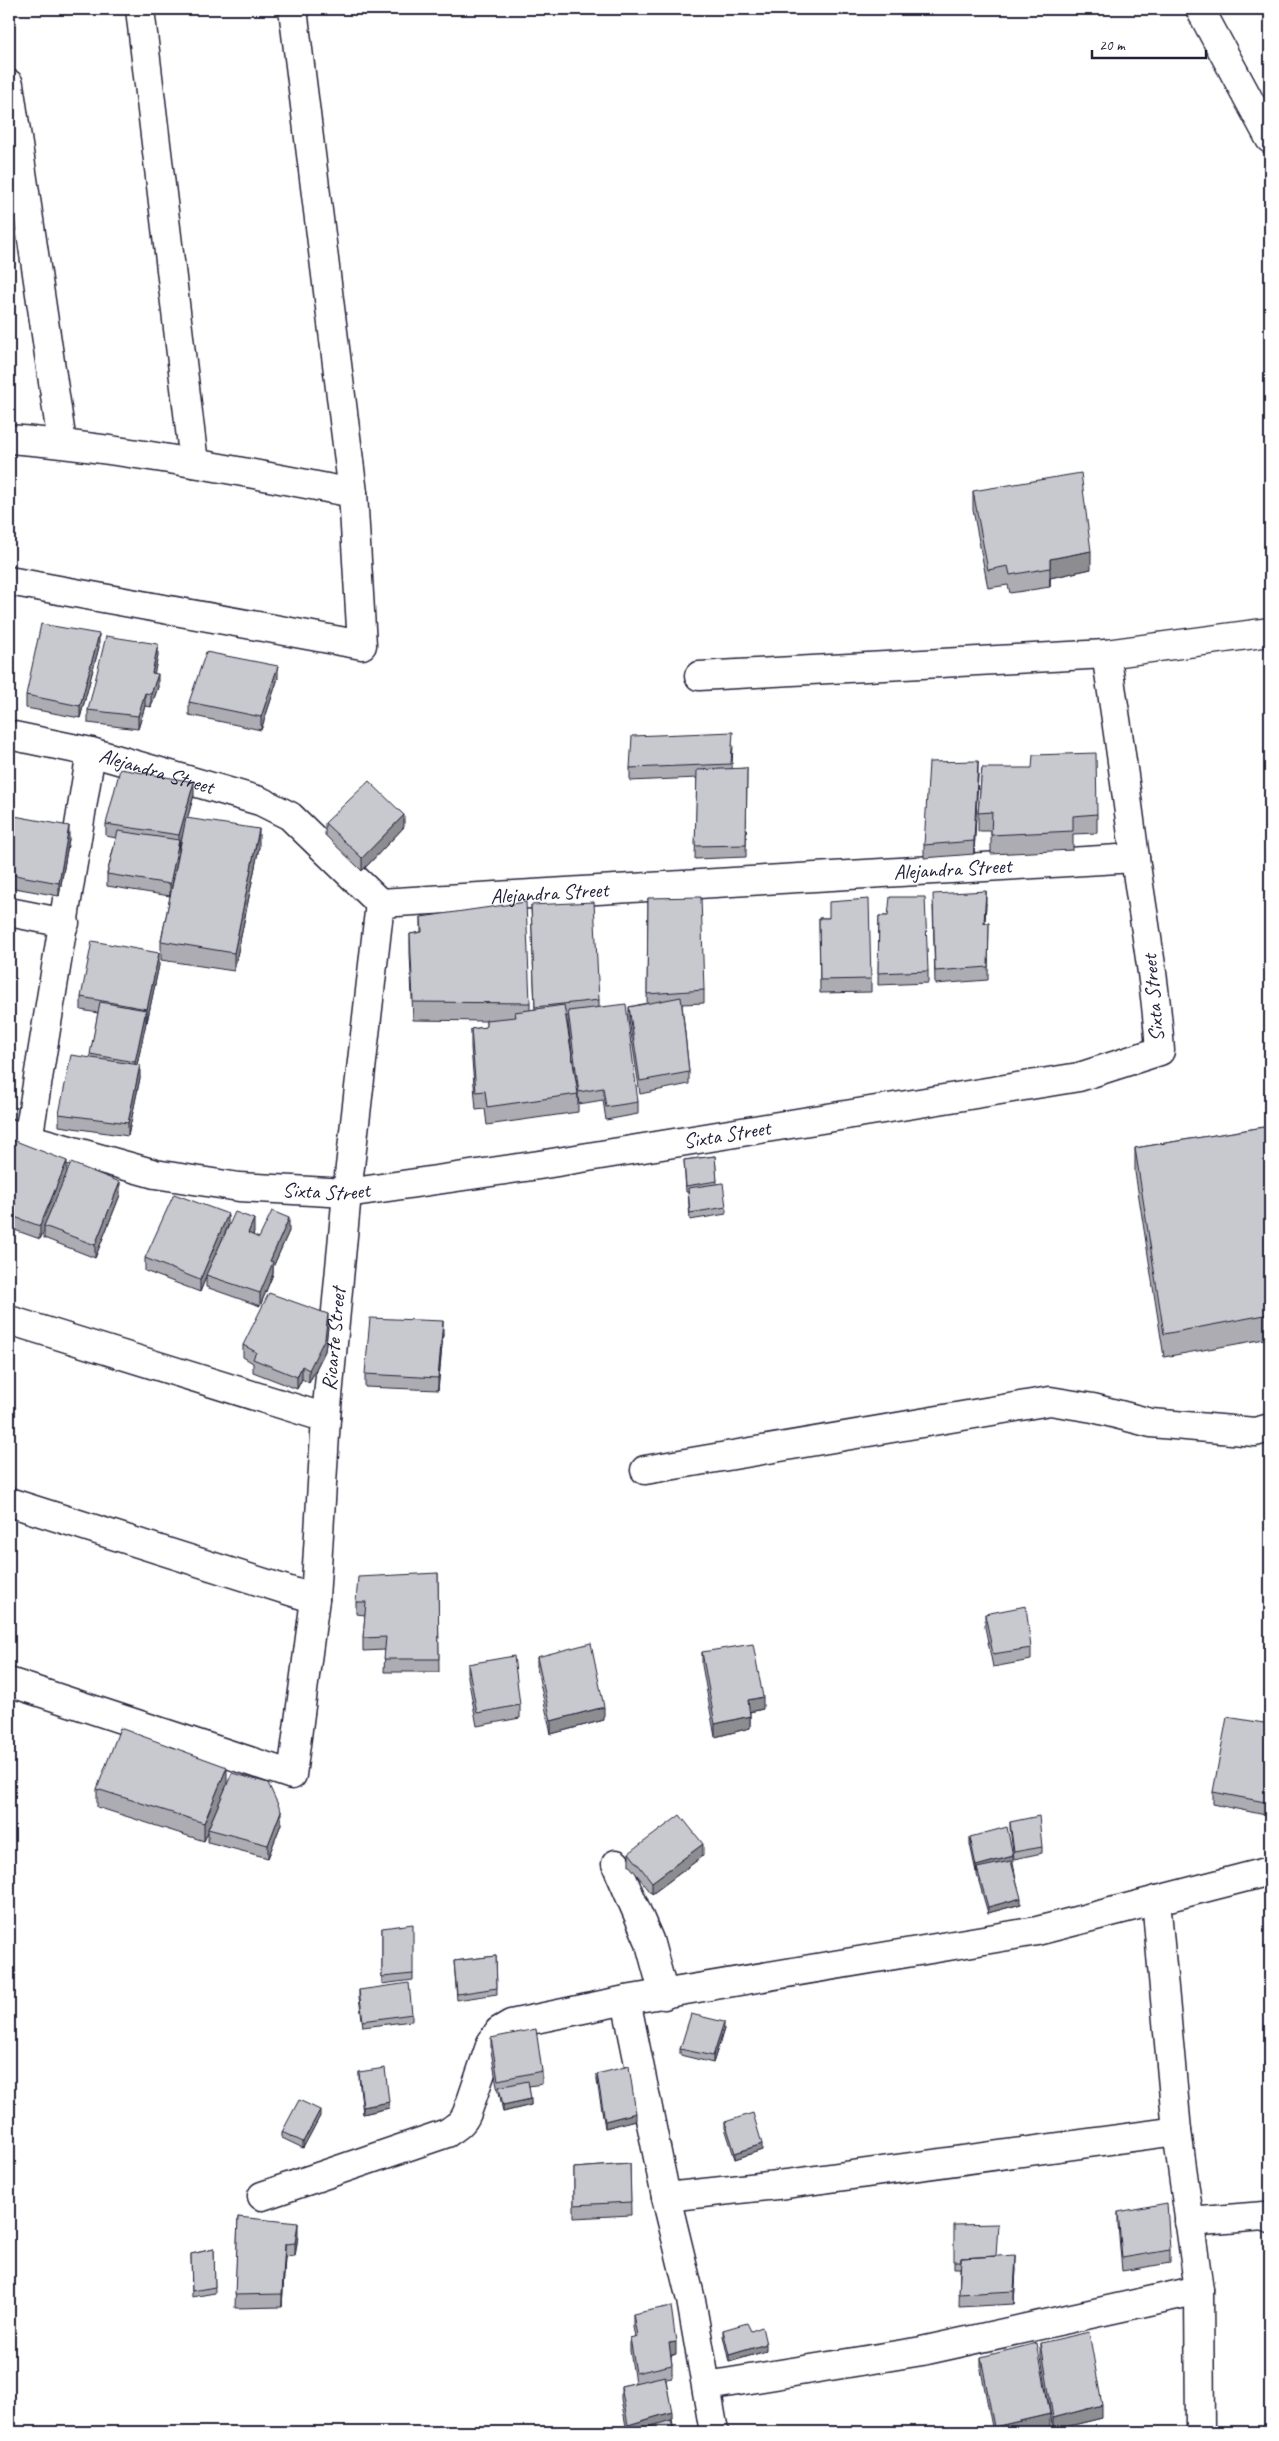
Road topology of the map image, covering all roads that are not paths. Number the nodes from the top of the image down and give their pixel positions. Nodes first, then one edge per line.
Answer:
1 (140, 9) edge
2 (293, 9) edge
3 (1200, 9) edge
4 (9, 84) edge
5 (1264, 128) edge
6 (9, 439) edge
7 (62, 443) junction
8 (194, 462) junction
9 (353, 493) junction
10 (9, 580) edge
11 (1270, 632) edge
12 (1106, 654) junction
13 (699, 676) dead end
14 (9, 735) edge
15 (91, 752) junction
16 (1135, 858) junction
17 (380, 903) junction
18 (9, 912) edge
19 (65, 923) junction
20 (19, 1136) edge
21 (347, 1193) junction
22 (9, 1320) edge
23 (326, 1418) junction
24 (1270, 1428) edge
25 (644, 1470) dead end
26 (9, 1502) edge
27 (315, 1599) junction
28 (9, 1682) edge
29 (616, 1864) dead end
30 (1270, 1871) edge
31 (1156, 1900) junction
32 (664, 1996) junction
33 (626, 2000) junction
34 (1178, 2131) junction
35 (262, 2196) dead end
36 (666, 2197) junction
37 (1270, 2219) edge
38 (1189, 2222) junction
39 (1199, 2290) junction
40 (707, 2386) junction
41 (714, 2432) edge
42 (1200, 2432) edge

1 - 8 street
2 - 9 street
3 - 5 street
4 - 7 street
6 - 7 street
7 - 8 street
8 - 9 street
9 - 10 street
11 - 12 street
12 - 13 street
12 - 16 street, Sixta Street
14 - 15 street, Alejandra Street
15 - 17 street, Alejandra Street
15 - 19 street
16 - 17 street, Alejandra Street
16 - 21 street, Sixta Street
17 - 21 street, Ricarte Street
18 - 19 street
19 - 20 street
20 - 21 street, Sixta Street
21 - 23 street, Ricarte Street
22 - 23 street
23 - 27 street, Ricarte Street
24 - 25 street
26 - 27 street
27 - 28 street, Ricarte Street
29 - 32 street
30 - 31 street
31 - 32 street
31 - 34 street
32 - 33 street
33 - 35 street
33 - 36 street
34 - 36 street
34 - 38 street
36 - 40 street
37 - 38 street
38 - 39 street
39 - 40 street
39 - 42 street
40 - 41 street

